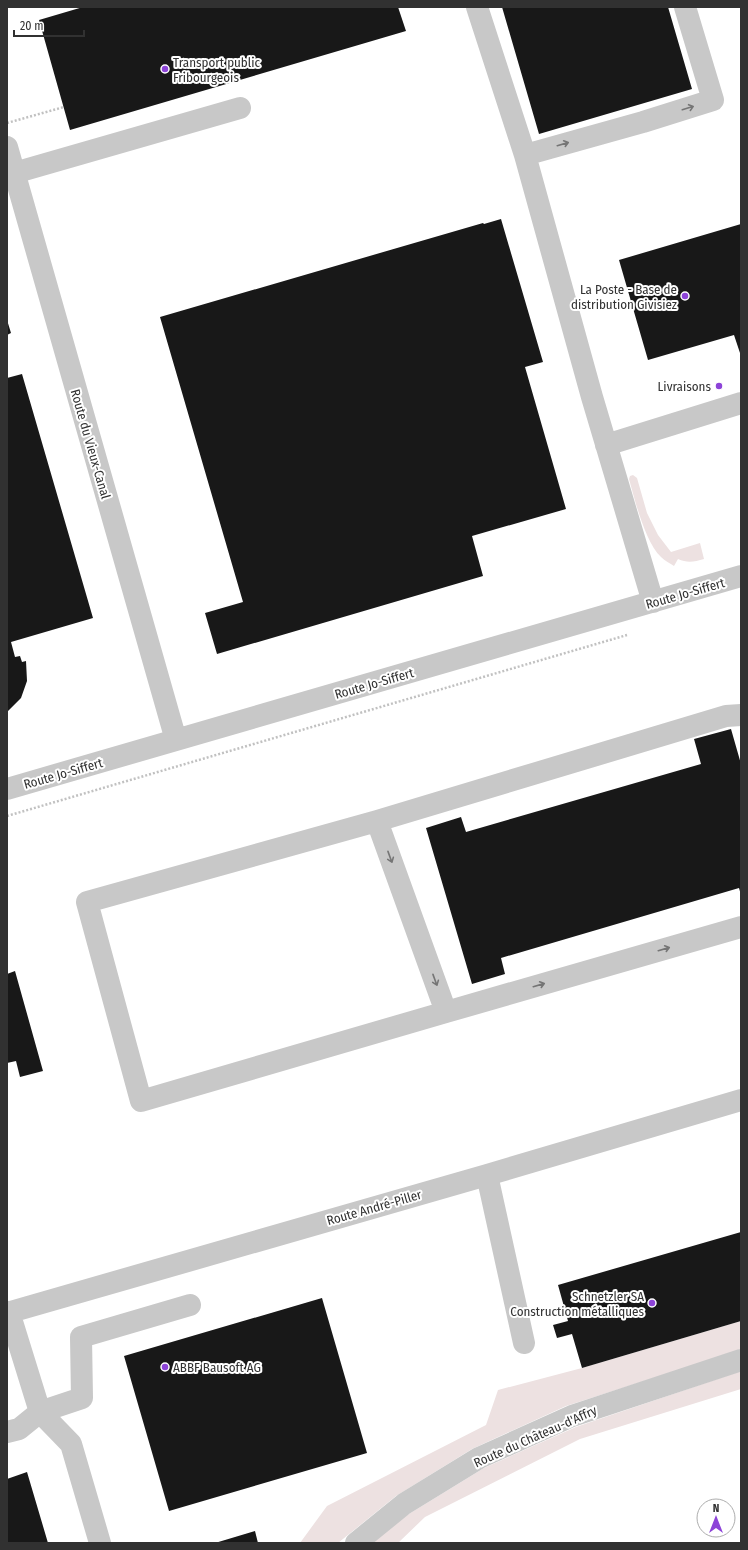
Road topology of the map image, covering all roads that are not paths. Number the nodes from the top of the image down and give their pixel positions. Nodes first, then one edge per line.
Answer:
1 (477, 7) edge
2 (685, 7) edge
3 (240, 108) dead end
4 (7, 147) edge
5 (526, 155) junction
6 (14, 173) junction
7 (741, 403) edge
8 (606, 446) junction
9 (741, 576) edge
10 (653, 602) junction
11 (741, 715) edge
12 (176, 740) junction
13 (7, 789) edge
14 (377, 821) junction
15 (741, 927) edge
16 (446, 1012) junction
17 (741, 1100) edge
18 (487, 1175) junction
19 (190, 1305) dead end
20 (8, 1313) edge
21 (524, 1343) dead end
22 (741, 1360) edge
23 (40, 1412) junction
24 (7, 1432) edge
25 (100, 1543) edge
26 (356, 1543) edge

1 - 5 street
5 -> 2 street
3 - 6 street
4 - 6 street, Route du Vieux-Canal
5 - 8 street
6 - 12 street, Route du Vieux-Canal
7 - 8 street
8 - 10 street
9 - 10 street, Route Jo-Siffert
10 - 12 street, Route Jo-Siffert
11 - 14 street
12 - 13 street, Route Jo-Siffert
14 -> 16 street
14 - 16 street
16 -> 15 street
17 - 18 street, Route André-Piller
18 - 20 street, Route André-Piller
18 - 21 street
19 - 23 street
20 - 23 street
22 - 26 street, Route du Château-d'Affry
23 - 24 street
23 - 25 street

